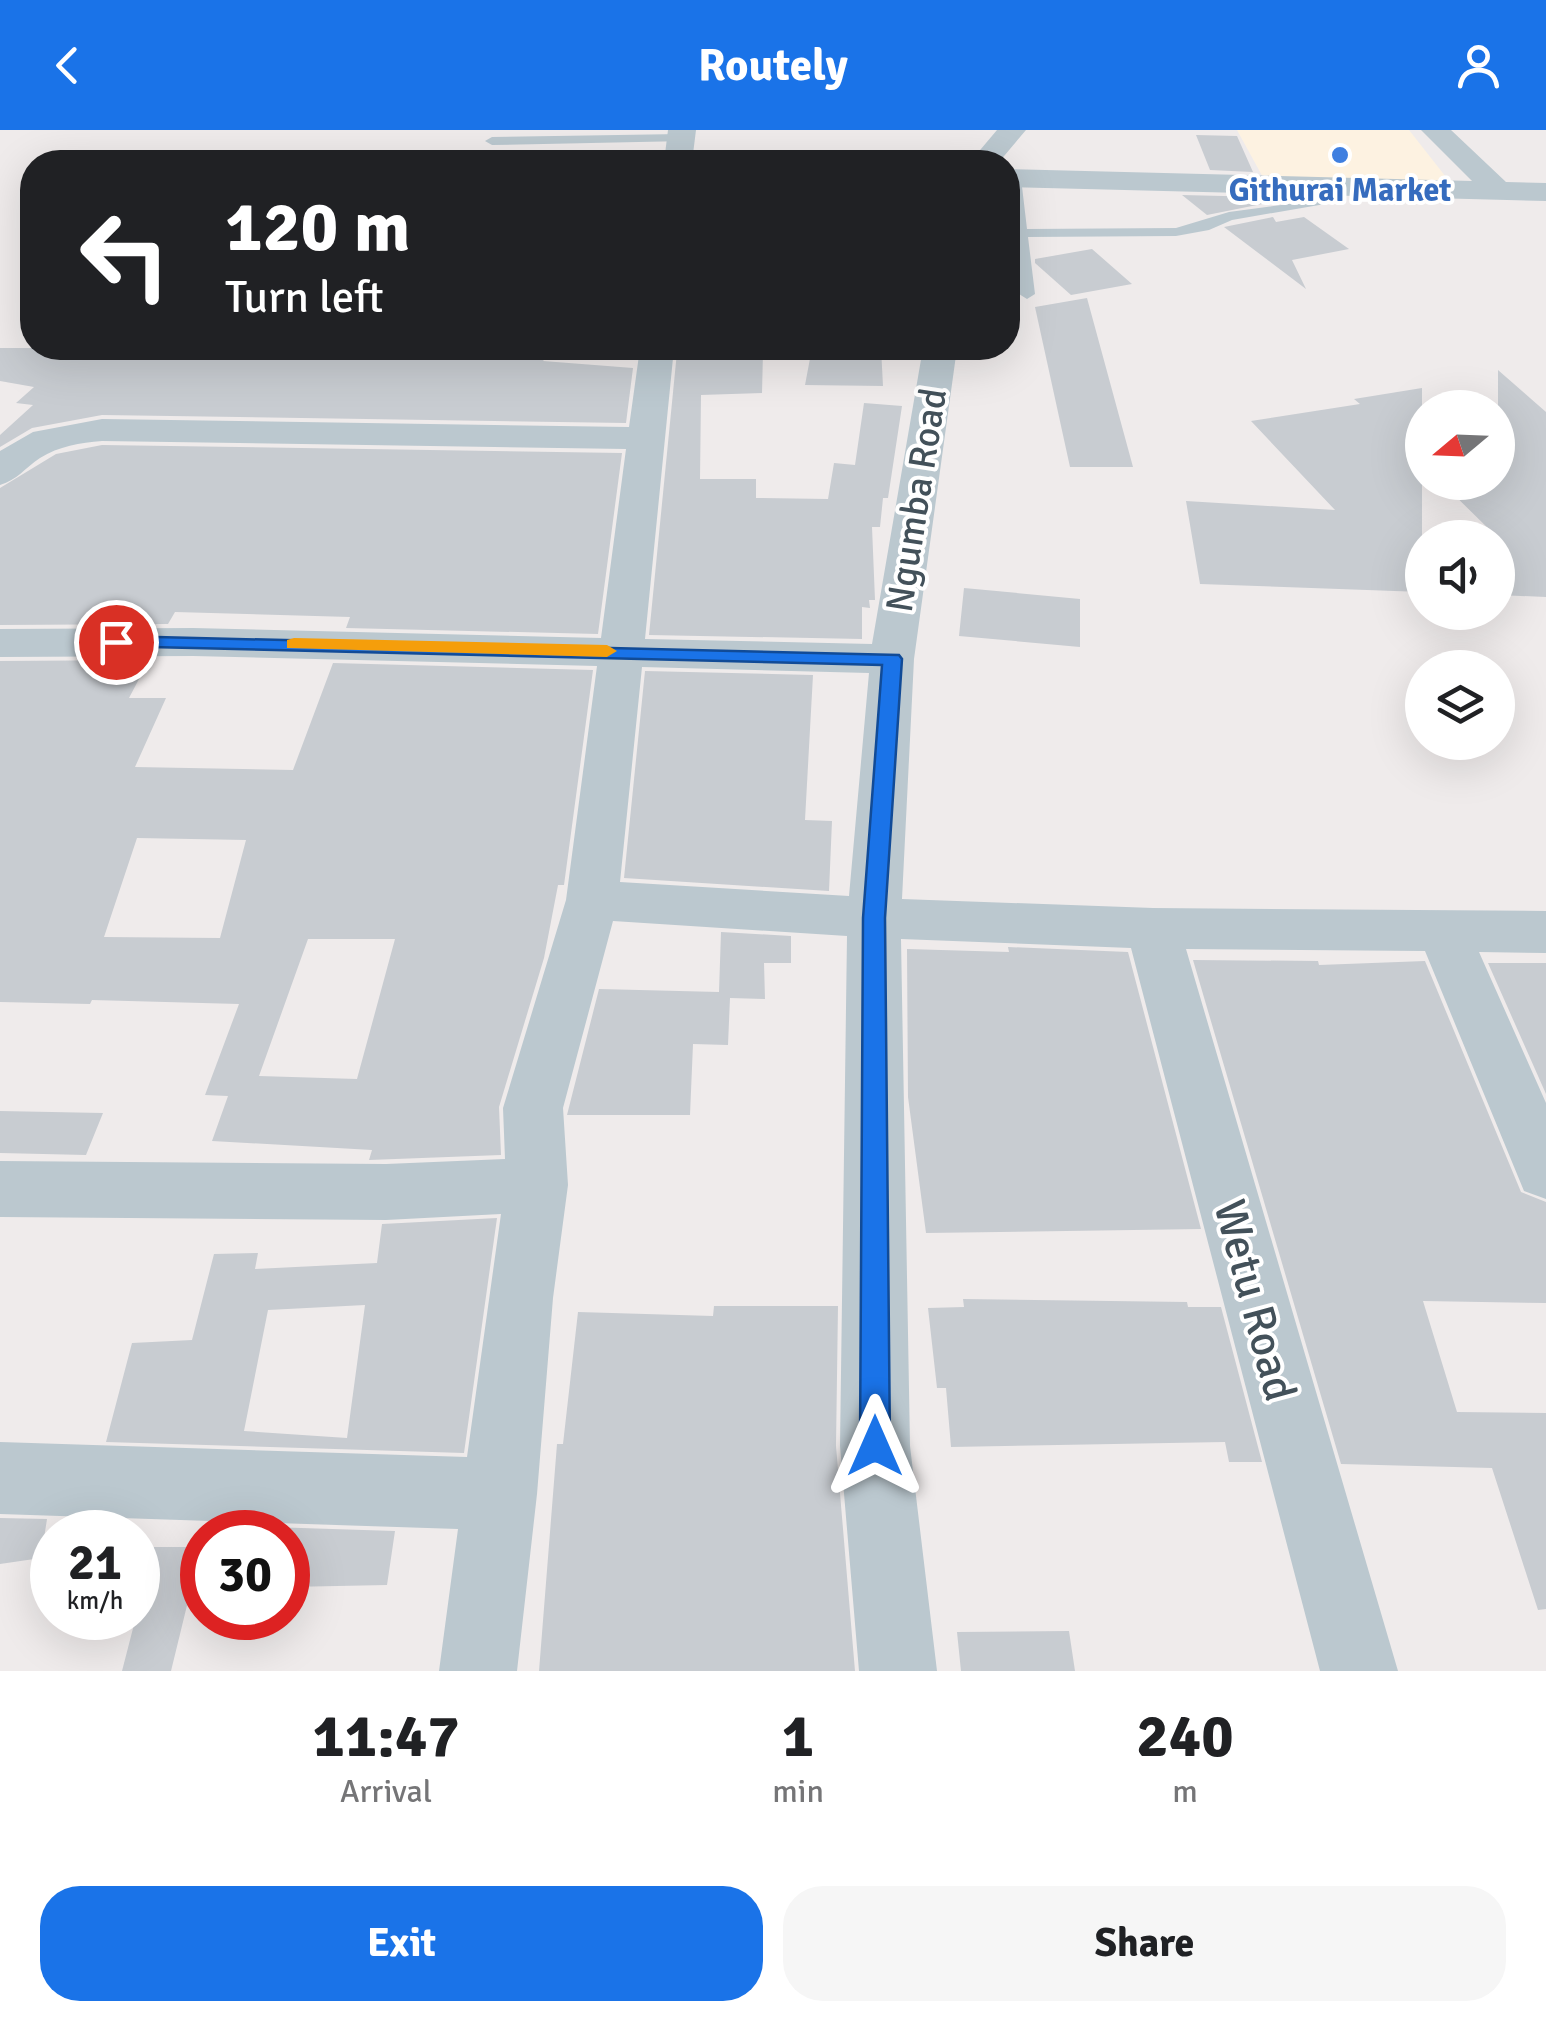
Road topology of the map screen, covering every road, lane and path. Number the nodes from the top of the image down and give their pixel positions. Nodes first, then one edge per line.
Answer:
1 (1012, 130) edge
2 (1434, 130) edge
3 (492, 141) dead end
4 (680, 144) edge
5 (994, 150) edge
6 (1020, 178) edge
7 (1495, 188) junction
8 (1546, 192) edge
9 (1318, 204) dead end
10 (1020, 233) joint
11 (1027, 294) dead end
12 (656, 360) edge
13 (938, 360) edge
14 (647, 438) junction
15 (0, 473) edge
16 (0, 643) edge
17 (619, 651) junction
18 (892, 659) junction
19 (592, 900) junction
20 (874, 918) junction
21 (1153, 928) junction
22 (1546, 932) edge
23 (1444, 933) junction
24 (1546, 1172) edge
25 (537, 1185) junction
26 (0, 1190) edge
27 (0, 1478) edge
28 (501, 1494) junction
29 (478, 1671) edge
30 (898, 1671) edge
31 (1358, 1671) edge

1 - 5 street
2 - 7 street
3 - 4 lane
6 - 7 street
7 - 8 street
9 - 10 lane
10 - 11 lane
12 - 14 street
13 - 18 street, Ngumba Road
14 - 15 street
14 - 17 street
16 - 17 street
17 - 18 street
17 - 19 street
18 - 20 street, Ngumba Road
19 - 20 street
19 - 25 street
20 - 21 street
20 - 30 street, Ngumba Road
21 - 23 street
21 - 31 street, Wetu Road
22 - 23 street
23 - 24 street
25 - 26 street
25 - 28 street
27 - 28 street
28 - 29 street

